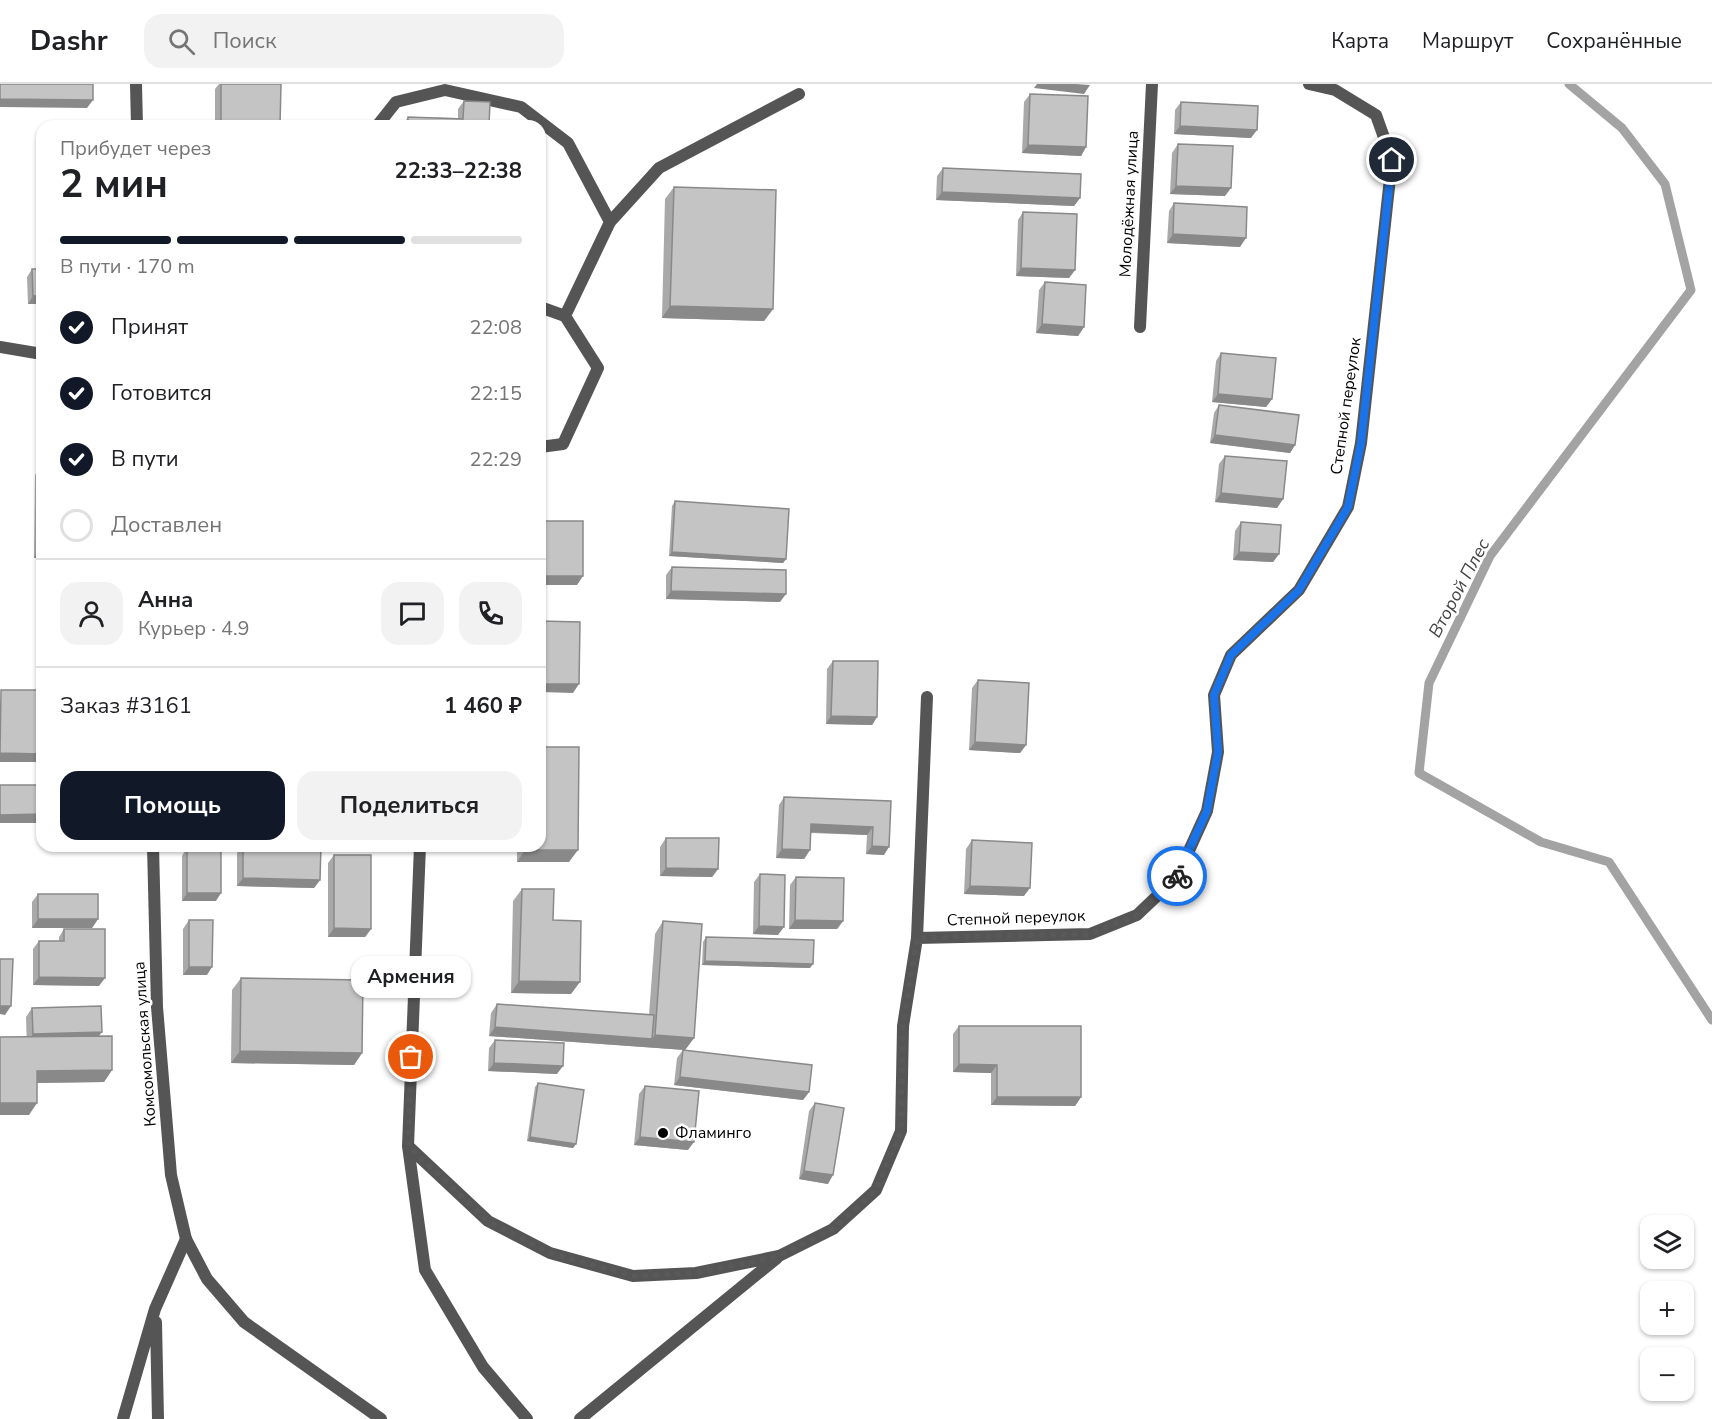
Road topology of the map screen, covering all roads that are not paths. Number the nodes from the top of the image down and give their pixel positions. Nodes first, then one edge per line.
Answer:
1 (136, 84) edge
2 (1152, 84) edge
3 (1309, 84) edge
4 (799, 94) dead end
5 (137, 120) edge
6 (382, 120) edge
7 (538, 120) edge
8 (546, 126) edge
9 (610, 222) junction
10 (546, 308) edge
11 (565, 316) junction
12 (1140, 327) dead end
13 (0, 347) edge
14 (36, 353) edge
15 (546, 446) edge
16 (927, 697) dead end
17 (153, 852) edge
18 (420, 852) edge
19 (917, 938) junction
20 (408, 1146) junction
21 (186, 1239) junction
22 (779, 1256) junction
23 (155, 1309) junction
24 (123, 1419) edge
25 (158, 1419) edge
26 (381, 1419) edge
27 (527, 1419) edge
28 (580, 1419) edge

1 - 5 street
2 - 12 street, Молодёжная улица
3 - 19 street, Степной переулок
4 - 9 street
6 - 7 street
8 - 9 street
9 - 11 street
10 - 11 street
11 - 15 street
13 - 14 street
16 - 19 street
17 - 21 street, Комсомольская улица
18 - 20 street
19 - 22 street
20 - 22 street
20 - 27 street
21 - 23 street
21 - 26 street, Комсомольская улица
22 - 28 street
23 - 24 street
23 - 25 street

